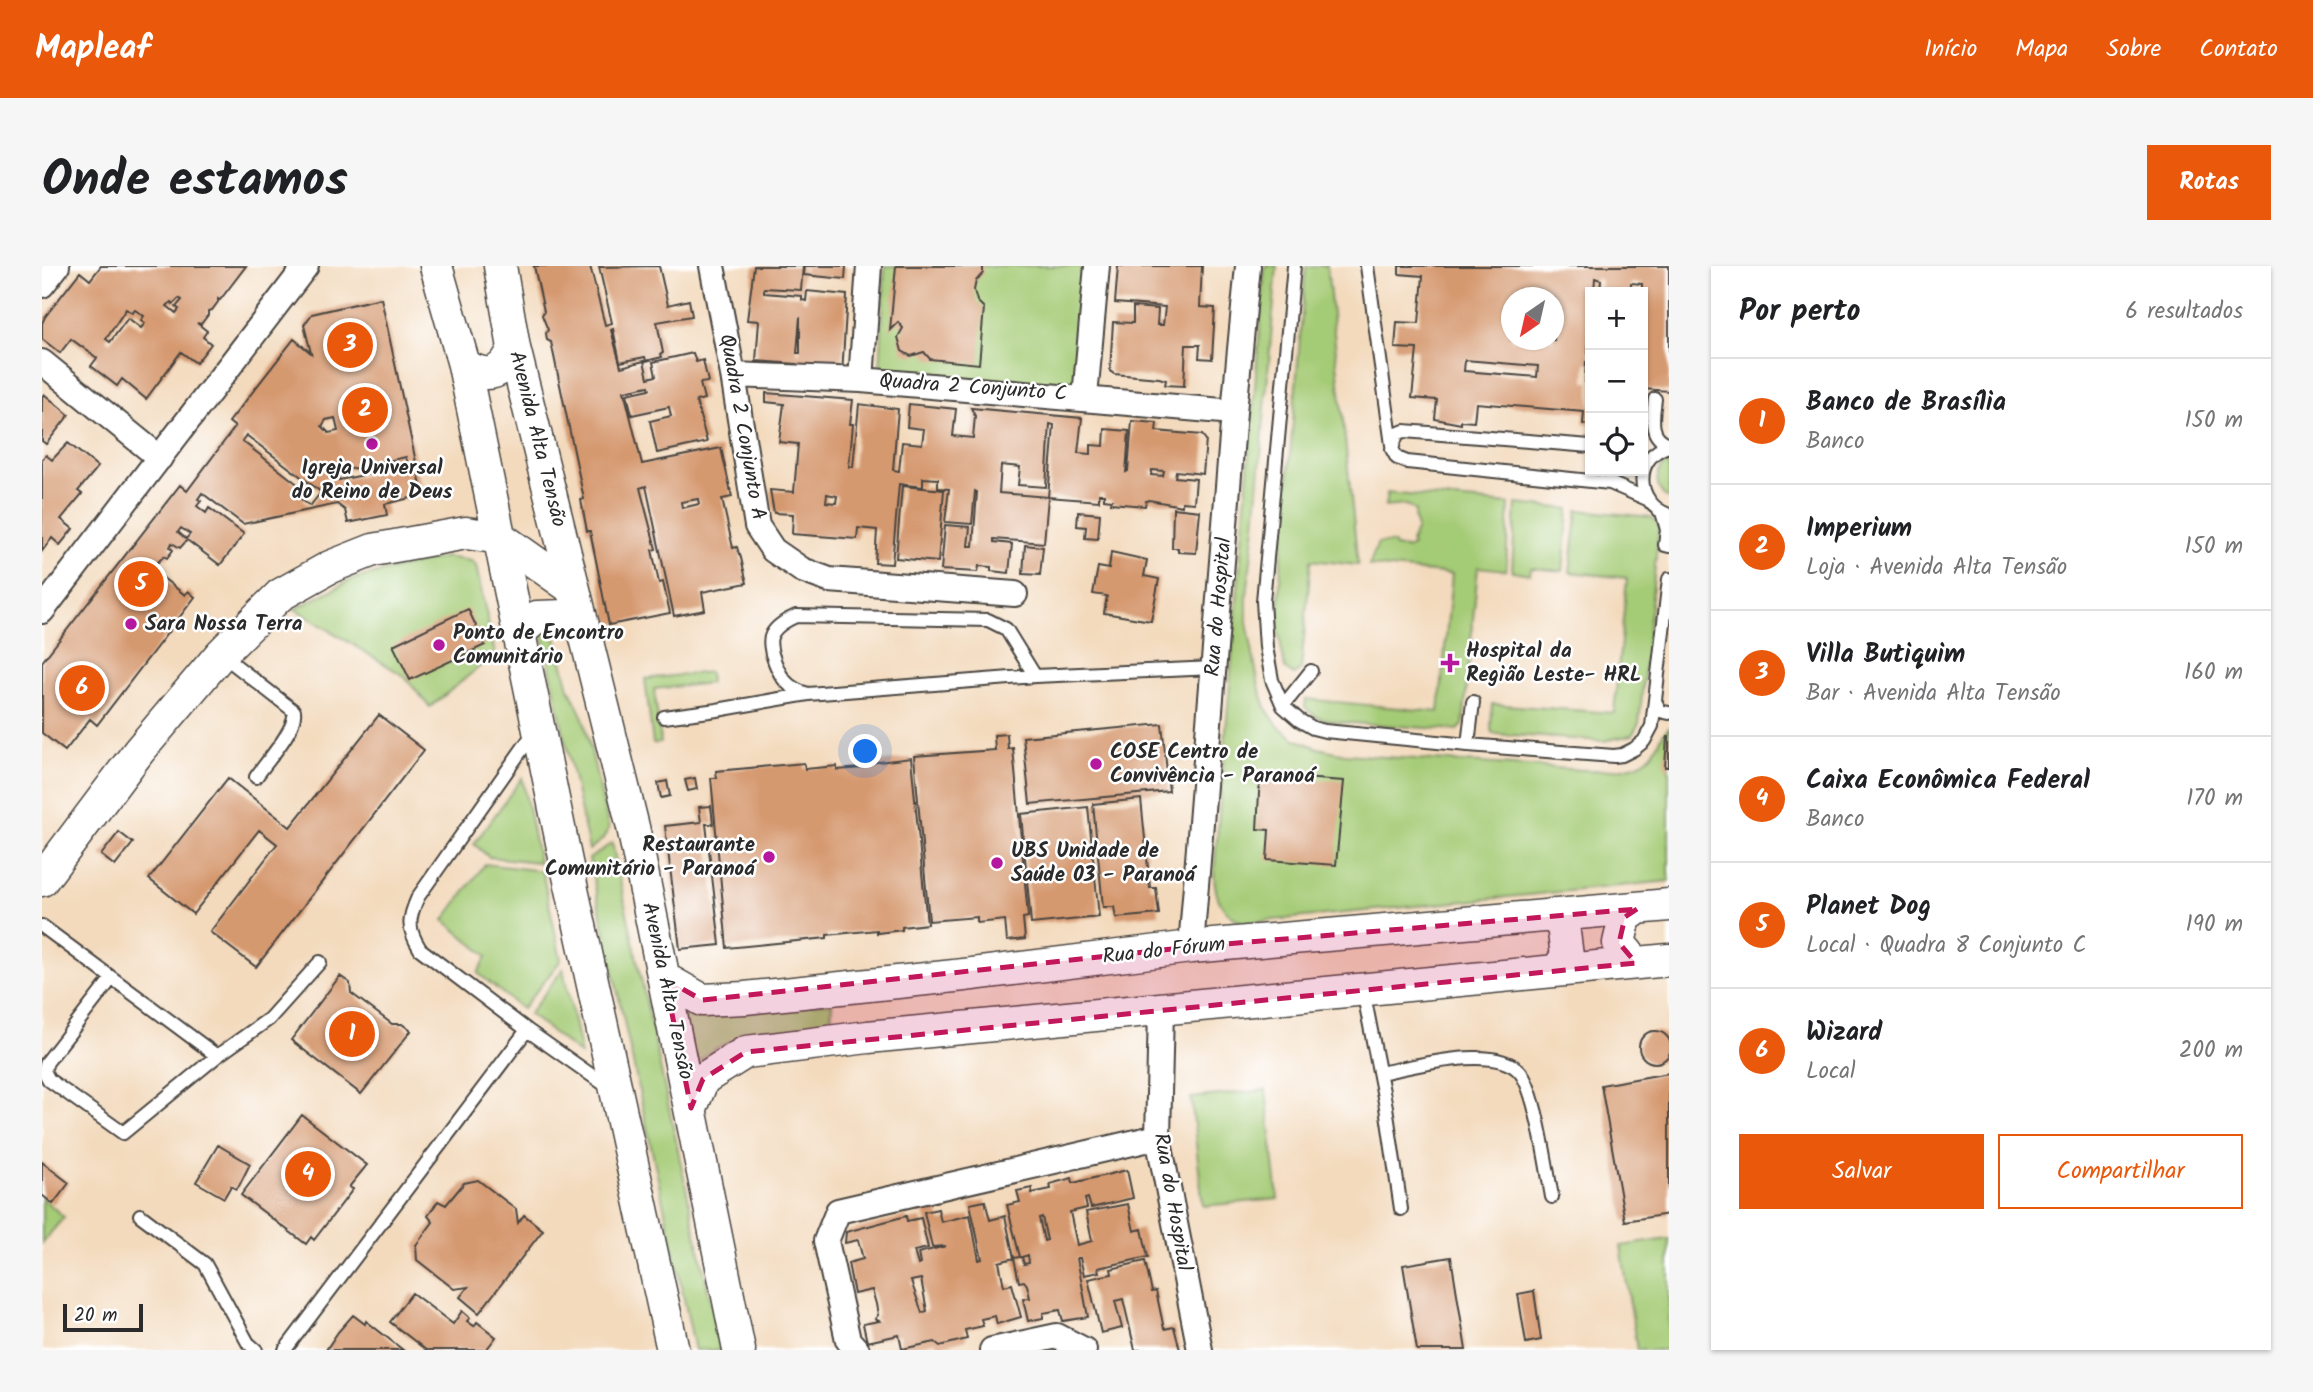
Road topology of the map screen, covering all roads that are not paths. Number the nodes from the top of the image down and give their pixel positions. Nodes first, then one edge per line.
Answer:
1 (57, 266) edge
2 (306, 266) edge
3 (436, 266) edge
4 (500, 266) edge
5 (712, 266) edge
6 (869, 266) edge
7 (1097, 266) edge
8 (1248, 266) edge
9 (1294, 266) edge
10 (1367, 266) edge
11 (42, 285) edge
12 (514, 348) junction
13 (42, 362) edge
14 (464, 365) junction
15 (733, 375) junction
16 (861, 380) junction
17 (1085, 397) junction
18 (1656, 399) dead end
19 (1234, 412) junction
20 (1585, 446) edge
21 (1665, 447) edge
22 (1392, 449) junction
23 (160, 458) junction
24 (1647, 499) junction
25 (1665, 514) edge
26 (501, 538) junction
27 (1669, 546) edge
28 (1669, 579) edge
29 (573, 589) junction
30 (1015, 594) dead end
31 (46, 599) edge
32 (582, 624) junction
33 (518, 633) junction
34 (221, 654) junction
35 (1214, 668) junction
36 (1311, 671) dead end
37 (1035, 676) junction
38 (808, 694) junction
39 (1655, 701) junction
40 (1473, 702) dead end
41 (1283, 706) junction
42 (1669, 713) edge
43 (664, 717) dead end
44 (538, 728) junction
45 (1468, 745) junction
46 (256, 777) dead end
47 (42, 880) edge
48 (1669, 905) edge
49 (1636, 909) junction
50 (1551, 915) junction
51 (42, 926) edge
52 (1191, 947) junction
53 (1669, 960) edge
54 (320, 962) dead end
55 (1636, 964) junction
56 (1558, 969) junction
57 (112, 978) junction
58 (665, 979) junction
59 (860, 985) junction
60 (1363, 989) junction
61 (1161, 1010) junction
62 (527, 1030) junction
63 (868, 1037) junction
64 (217, 1056) junction
65 (1380, 1073) junction
66 (617, 1093) junction
67 (691, 1108) junction
68 (1158, 1137) junction
69 (1552, 1197) dead end
70 (1401, 1209) dead end
71 (140, 1215) dead end
72 (256, 1350) edge
73 (285, 1350) edge
74 (673, 1350) edge
75 (738, 1350) edge
76 (857, 1350) edge
77 (992, 1350) edge
78 (1084, 1350) edge
79 (1200, 1350) edge

1 - 11 street
2 - 23 street
3 - 14 street
4 - 12 street, Avenida Alta Tensão
5 - 15 street, Quadra 2 Conjunto A
6 - 16 street
7 - 17 street
8 - 19 street, Rua do Hospital
9 - 41 lane
10 - 22 lane
12 - 14 street
12 - 29 street, Avenida Alta Tensão
13 - 23 street
14 - 26 street
15 - 16 street, Quadra 2 Conjunto C
15 - 30 street, Quadra 2 Conjunto A
16 - 17 street, Quadra 2 Conjunto C
17 - 19 street, Quadra 2 Conjunto C
18 - 21 lane
19 - 35 street, Rua do Hospital
20 - 22 lane
21 - 24 lane
22 - 24 lane
23 - 31 street
24 - 25 lane
25 - 27 lane
26 - 29 street
26 - 33 street
26 - 34 street
28 - 39 lane
29 - 32 street, Avenida Alta Tensão
32 - 33 street
32 - 58 street, Avenida Alta Tensão
33 - 44 street
34 - 46 lane
34 - 47 street
35 - 37 lane
35 - 52 street, Rua do Hospital
36 - 41 lane
37 - 38 lane
37 - 38 lane
38 - 43 lane
39 - 42 lane
39 - 45 lane
40 - 45 lane
41 - 45 lane
44 - 62 lane
44 - 66 street
48 - 49 street, Rua do Fórum
49 - 50 street, Rua do Fórum
49 - 55 street
50 - 52 street, Rua do Fórum
50 - 56 street
51 - 57 lane
52 - 59 street, Rua do Fórum
53 - 55 street
54 - 64 lane
55 - 56 street
56 - 60 street
57 - 64 lane
57 - 64 lane
58 - 59 street, Rua do Fórum
58 - 67 street, Avenida Alta Tensão
59 - 63 street
60 - 61 street
60 - 65 lane
61 - 63 street
61 - 68 street, Rua do Hospital
62 - 66 lane
62 - 73 lane
63 - 67 street
65 - 69 lane
65 - 70 lane
66 - 74 street
67 - 75 street, Avenida Alta Tensão
68 - 76 street
68 - 79 street, Rua do Hospital
71 - 72 lane
77 - 78 street

